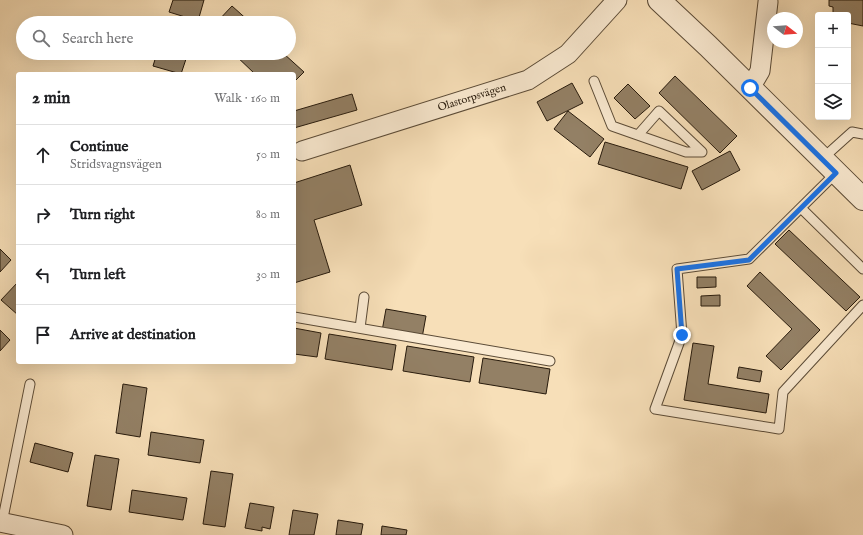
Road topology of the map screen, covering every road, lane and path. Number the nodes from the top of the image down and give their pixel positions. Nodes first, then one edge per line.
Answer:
1 (617, 0) edge
2 (659, 0) edge
3 (765, 1) edge
4 (594, 81) dead end
5 (750, 88) junction
6 (863, 134) edge
7 (638, 135) junction
8 (302, 151) dead end
9 (829, 166) junction
10 (863, 199) edge
11 (801, 208) junction
12 (863, 269) edge
13 (364, 297) dead end
14 (863, 305) edge
15 (296, 317) edge
16 (360, 328) junction
17 (550, 361) dead end
18 (30, 384) dead end
19 (1, 524) edge
20 (63, 535) edge

1 - 8 street, Olastorpsvägen
2 - 5 street
3 - 5 street
4 - 7 lane
5 - 9 street
6 - 9 lane
7 - 7 lane
9 - 10 street
9 - 11 lane
11 - 12 lane
11 - 14 lane
13 - 16 lane
15 - 16 lane
16 - 17 lane
18 - 19 lane
19 - 20 street

